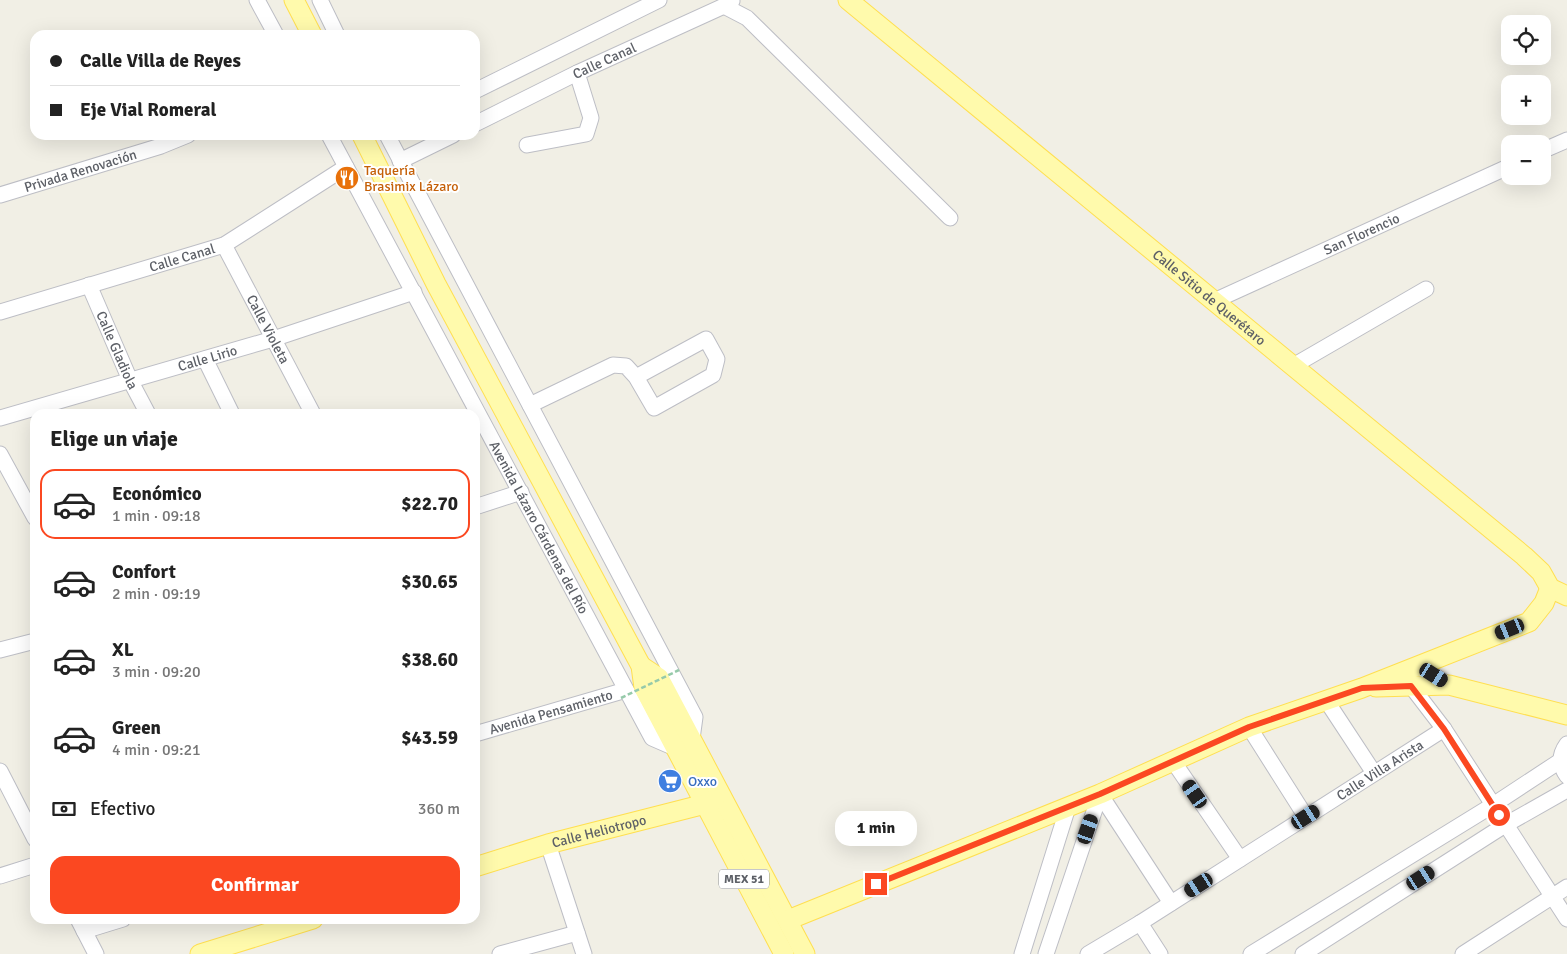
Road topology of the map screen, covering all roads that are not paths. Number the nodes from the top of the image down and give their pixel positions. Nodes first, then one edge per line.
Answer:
1 (257, 0) edge
2 (294, 0) edge
3 (320, 0) edge
4 (659, 0) edge
5 (848, 0) edge
6 (728, 3) edge
7 (273, 30) edge
8 (309, 30) edge
9 (335, 30) edge
10 (577, 73) junction
11 (480, 89) edge
12 (480, 122) edge
13 (176, 140) edge
14 (332, 140) edge
15 (364, 140) edge
16 (390, 140) edge
17 (443, 140) edge
18 (1567, 140) edge
19 (527, 145) dead end
20 (1551, 147) edge
21 (400, 161) junction
22 (346, 166) junction
23 (1501, 170) edge
24 (0, 195) edge
25 (950, 218) dead end
26 (224, 245) junction
27 (89, 285) junction
28 (1426, 289) dead end
29 (414, 292) junction
30 (1214, 301) junction
31 (0, 312) edge
32 (273, 339) junction
33 (205, 358) junction
34 (1293, 366) junction
35 (636, 377) junction
36 (130, 380) junction
37 (530, 406) junction
38 (30, 409) edge
39 (31, 409) edge
40 (145, 409) edge
41 (230, 409) edge
42 (309, 409) edge
43 (477, 409) edge
44 (480, 415) edge
45 (0, 418) edge
46 (0, 454) edge
47 (521, 492) junction
48 (480, 505) edge
49 (30, 509) edge
50 (1550, 588) junction
51 (1567, 596) edge
52 (30, 642) edge
53 (0, 650) edge
54 (1418, 666) junction
55 (1449, 684) junction
56 (1411, 686) junction
57 (1362, 688) junction
58 (624, 694) junction
59 (1326, 700) junction
60 (1567, 715) edge
61 (1249, 727) junction
62 (1444, 729) junction
63 (480, 733) edge
64 (684, 743) junction
65 (1567, 744) edge
66 (1173, 761) junction
67 (1560, 761) junction
68 (0, 771) edge
69 (1374, 773) junction
70 (1567, 776) edge
71 (1567, 790) edge
72 (1100, 794) junction
73 (722, 797) junction
74 (705, 804) junction
75 (1493, 805) junction
76 (1068, 807) junction
77 (1306, 817) junction
78 (1505, 825) junction
79 (30, 829) edge
80 (548, 844) junction
81 (1240, 859) junction
82 (480, 866) edge
83 (30, 867) edge
84 (0, 876) edge
85 (1567, 887) edge
86 (1552, 897) junction
87 (1171, 903) junction
88 (1567, 919) edge
89 (788, 920) junction
90 (1140, 923) junction
91 (297, 924) edge
92 (81, 925) edge
93 (577, 933) junction
94 (96, 954) edge
95 (200, 954) edge
96 (500, 954) edge
97 (584, 954) edge
98 (784, 954) edge
99 (806, 954) edge
100 (1022, 954) edge
101 (1046, 954) edge
102 (1088, 954) edge
103 (1160, 954) edge
104 (1252, 954) edge
105 (1303, 954) edge
106 (1463, 954) edge

1 - 7 street
2 - 8 main road
3 - 9 street
4 - 11 street
5 - 30 main road, Calle Sitio de Querétaro
6 - 10 street, Calle Canal
6 - 25 street
10 - 12 street, Calle Canal
10 - 19 street
13 - 24 street, Privada Renovación
14 - 22 street, Avenida Lázaro Cárdenas del Río
15 - 64 main road, Avenida Lázaro Cárdenas del Río / MEX 51
16 - 21 street, Avenida Lázaro Cárdenas del Río
17 - 21 street
18 - 20 street
21 - 37 street, Avenida Lázaro Cárdenas del Río
22 - 26 street, Calle Canal
22 - 29 street, Avenida Lázaro Cárdenas del Río
23 - 30 street, San Florencio
26 - 27 street, Calle Canal
26 - 32 street, Calle Violeta
27 - 31 street, Calle Canal
27 - 36 street, Calle Gladiola
28 - 34 street
29 - 32 street, Calle Lirio
29 - 43 street, Avenida Lázaro Cárdenas del Río
30 - 34 main road, Calle Sitio de Querétaro
32 - 33 street, Calle Lirio
32 - 42 street, Calle Violeta
33 - 36 street, Calle Lirio
33 - 41 street
34 - 50 main road, Calle Sitio de Querétaro
35 - 35 street
35 - 37 street
36 - 39 street, Calle Lirio
36 - 40 street, Calle Gladiola
37 - 64 street, Avenida Lázaro Cárdenas del Río
38 - 45 street, Calle Lirio
44 - 47 street, Avenida Lázaro Cárdenas del Río
46 - 49 street
47 - 48 street
47 - 58 street, Avenida Lázaro Cárdenas del Río
50 - 51 main road
50 - 54 main road
52 - 53 street
54 - 55 street
54 - 57 main road
55 - 56 main road
55 - 60 main road
56 - 57 main road
56 - 62 street
57 - 59 main road
58 - 63 street, Avenida Pensamiento
58 - 64 street, Avenida Lázaro Cárdenas del Río
59 - 61 main road
59 - 69 street
61 - 66 main road
61 - 77 street
62 - 69 street, Calle Villa Arista
62 - 75 street
64 - 73 main road, Avenida Lázaro Cárdenas del Río / MEX 51
64 - 74 main road, Avenida Lázaro Cárdenas del Río / MEX 51
65 - 67 street
66 - 72 main road
66 - 81 street
67 - 70 street
67 - 75 street
68 - 79 street
69 - 77 street, Calle Villa Arista
71 - 78 street
72 - 76 main road
72 - 87 street
72 - 101 street
73 - 74 main road, Calle Heliotropo
73 - 89 main road, Avenida Lázaro Cárdenas del Río / MEX 51
74 - 80 main road, Calle Heliotropo
74 - 98 main road, Avenida Lázaro Cárdenas del Río / MEX 51
75 - 78 street
75 - 104 street
76 - 89 main road
76 - 100 street
77 - 81 street, Calle Villa Arista
78 - 86 street
78 - 105 street
80 - 82 main road, Calle Heliotropo
80 - 93 street
81 - 87 street, Calle Villa Arista
83 - 84 street
85 - 86 street
86 - 88 street
86 - 106 street
87 - 90 street, Calle Villa Arista
89 - 99 main road, Avenida Lázaro Cárdenas del Río / MEX 51
90 - 102 street, Calle Villa Arista
90 - 103 street
91 - 95 main road
92 - 94 street
93 - 96 street
93 - 97 street

